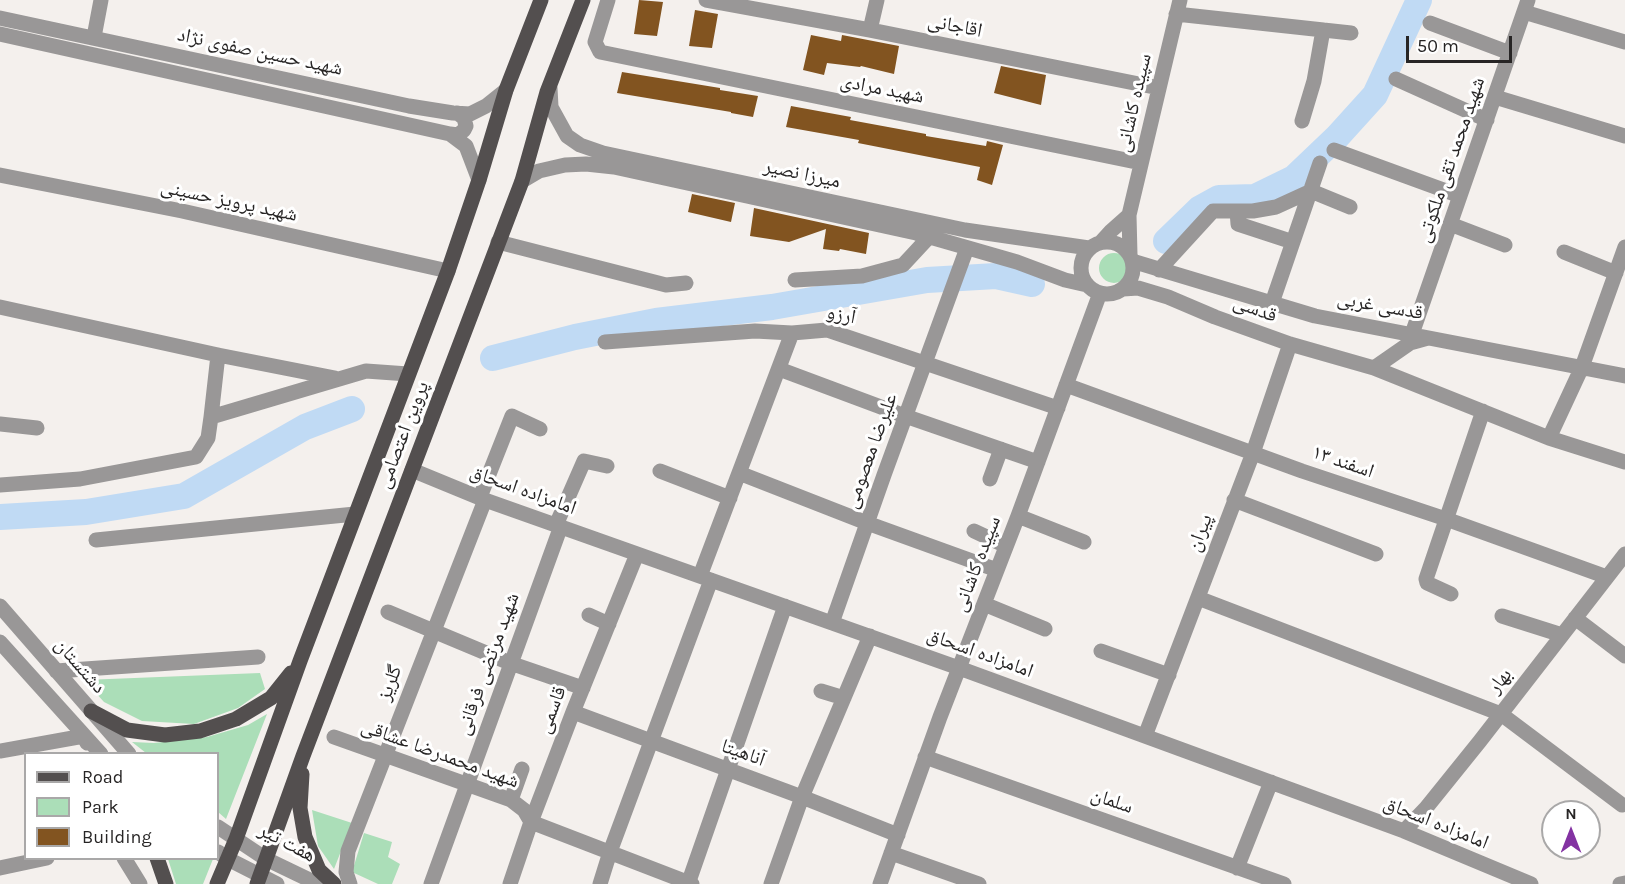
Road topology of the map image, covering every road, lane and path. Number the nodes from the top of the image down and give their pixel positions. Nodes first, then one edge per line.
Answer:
1 (101, 0) edge
2 (541, 0) edge
3 (583, 0) edge
4 (608, 0) edge
5 (706, 0) edge
6 (877, 0) edge
7 (1526, 6) edge
8 (1178, 7) edge
9 (0, 18) edge
10 (1430, 23) dead end
11 (870, 30) junction
12 (1323, 30) junction
13 (1351, 33) dead end
14 (0, 34) edge
15 (94, 37) junction
16 (1625, 42) edge
17 (1510, 53) junction
18 (1396, 79) dead end
19 (550, 82) junction
20 (1159, 88) junction
21 (506, 90) junction
22 (1495, 97) junction
23 (457, 113) junction
24 (1487, 120) junction
25 (1302, 122) dead end
26 (450, 134) junction
27 (1625, 136) edge
28 (1334, 150) dead end
29 (602, 159) junction
30 (1141, 163) junction
31 (1320, 163) dead end
32 (0, 175) edge
33 (479, 180) junction
34 (522, 181) junction
35 (1311, 191) junction
36 (1460, 195) junction
37 (1350, 207) dead end
38 (1237, 211) junction
39 (1129, 215) junction
40 (1450, 224) junction
41 (960, 229) junction
42 (929, 237) junction
43 (498, 242) junction
44 (1293, 243) junction
45 (1095, 245) junction
46 (1505, 245) dead end
47 (962, 246) junction
48 (1625, 247) edge
49 (1564, 252) dead end
50 (1131, 258) junction
51 (1159, 270) junction
52 (448, 271) junction
53 (1616, 273) junction
54 (795, 280) dead end
55 (686, 283) dead end
56 (1123, 288) junction
57 (1093, 289) junction
58 (1272, 303) junction
59 (0, 307) edge
60 (792, 333) junction
61 (1413, 334) junction
62 (1430, 337) junction
63 (605, 342) dead end
64 (1290, 344) junction
65 (219, 355) junction
66 (925, 364) junction
67 (1582, 367) junction
68 (1374, 368) junction
69 (778, 369) junction
70 (408, 374) junction
71 (1625, 376) edge
72 (338, 379) junction
73 (1066, 385) junction
74 (1058, 408) junction
75 (1483, 411) junction
76 (905, 416) junction
77 (211, 417) junction
78 (0, 423) edge
79 (37, 428) dead end
80 (540, 429) dead end
81 (1549, 438) junction
82 (1001, 449) junction
83 (1252, 453) junction
84 (1038, 462) junction
85 (1625, 462) edge
86 (607, 466) dead end
87 (412, 470) junction
88 (660, 471) dead end
89 (740, 473) junction
90 (990, 479) dead end
91 (0, 485) edge
92 (482, 498) junction
93 (730, 498) junction
94 (1234, 500) junction
95 (355, 514) junction
96 (1018, 516) junction
97 (1446, 519) junction
98 (867, 523) junction
99 (559, 526) junction
100 (974, 531) dead end
101 (96, 540) dead end
102 (1084, 542) dead end
103 (1006, 546) junction
104 (638, 554) junction
105 (1376, 554) dead end
106 (1625, 554) edge
107 (997, 570) junction
108 (1607, 577) junction
109 (706, 578) junction
110 (1451, 594) dead end
111 (1198, 598) junction
112 (984, 604) junction
113 (0, 606) edge
114 (785, 606) junction
115 (388, 612) dead end
116 (588, 615) dead end
117 (1502, 616) dead end
118 (1575, 618) junction
119 (832, 623) junction
120 (609, 624) junction
121 (1046, 629) dead end
122 (433, 632) junction
123 (1562, 635) junction
124 (870, 636) junction
125 (0, 642) edge
126 (1101, 651) dead end
127 (1625, 656) edge
128 (258, 657) dead end
129 (300, 661) junction
130 (510, 663) junction
131 (959, 668) junction
132 (56, 671) junction
133 (1169, 675) junction
134 (583, 688) junction
135 (821, 691) dead end
136 (844, 699) junction
137 (91, 711) junction
138 (573, 712) junction
139 (1501, 714) junction
140 (84, 736) junction
141 (1145, 736) junction
142 (334, 737) dead end
143 (651, 742) junction
144 (0, 751) edge
145 (92, 752) edge
146 (100, 752) edge
147 (128, 752) edge
148 (303, 756) junction
149 (386, 756) junction
150 (926, 757) junction
151 (522, 769) dead end
152 (728, 770) junction
153 (1271, 782) junction
154 (466, 784) junction
155 (802, 797) junction
156 (511, 800) junction
157 (1622, 805) dead end
158 (531, 822) junction
159 (219, 828) edge
160 (1404, 831) junction
161 (898, 835) junction
162 (236, 839) junction
163 (610, 852) junction
164 (891, 853) junction
165 (223, 855) edge
166 (266, 859) junction
167 (38, 860) edge
168 (125, 860) edge
169 (158, 860) edge
170 (0, 868) edge
171 (1237, 868) junction
172 (259, 880) edge
173 (1625, 883) edge
174 (140, 884) edge
175 (166, 884) edge
176 (217, 884) edge
177 (277, 884) edge
178 (318, 884) edge
179 (334, 884) edge
180 (350, 884) edge
181 (431, 884) edge
182 (510, 884) edge
183 (600, 884) edge
184 (690, 884) edge
185 (771, 884) edge
186 (880, 884) edge
187 (979, 884) edge
188 (1284, 884) edge
189 (1531, 884) edge
190 (1620, 884) edge

1 - 15 street
2 - 21 main road, پروین اعتصامی
3 - 19 main road, پروین اعتصامی
4 - 30 street, شهید مرادی
5 - 11 street, اقاجانی
6 - 11 street
7 - 16 street
7 - 17 street, شهید محمد تقی ملکوتی
8 - 12 street
8 - 20 street, سپیده کاشانی
9 - 15 street, شهید حسین صفوی نژاد
10 - 17 street
11 - 20 street, اقاجانی
12 - 13 street
12 - 25 street
14 - 26 street, شهید حسین صفوی نژاد
15 - 23 street, شهید حسین صفوی نژاد
17 - 22 street, شهید محمد تقی ملکوتی
18 - 24 street
19 - 29 street, میرزا نصیر
19 - 34 main road, پروین اعتصامی
20 - 30 street, سپیده کاشانی
21 - 23 street, شهید حسین صفوی نژاد
21 - 33 main road, پروین اعتصامی
22 - 24 street, شهید محمد تقی ملکوتی
22 - 27 street
23 - 26 street
24 - 36 street, شهید محمد تقی ملکوتی
26 - 33 street
28 - 36 street
29 - 34 street, میرزا نصیر
29 - 41 street, میرزا نصیر
29 - 42 street, میرزا نصیر
30 - 39 street, سپیده کاشانی
31 - 35 street
32 - 52 street, شهید پرویز حسینی
33 - 52 main road, پروین اعتصامی
34 - 43 main road, پروین اعتصامی
35 - 37 street
35 - 38 street
35 - 44 street
36 - 40 street, شهید محمد تقی ملکوتی
38 - 44 street
38 - 51 street
39 - 45 street
39 - 50 street, سپیده کاشانی
40 - 46 street
40 - 61 street, شهید محمد تقی ملکوتی
41 - 45 street, میرزا نصیر
41 - 47 street, علیرضا معصومی
42 - 47 street, میرزا نصیر
42 - 54 street
43 - 55 street
43 - 87 main road, پروین اعتصامی
44 - 58 street
45 - 50 street
45 - 57 street
47 - 57 street, میرزا نصیر
47 - 66 street, علیرضا معصومی
48 - 53 street
49 - 53 street
50 - 51 street, قدسی غربی
50 - 56 street
51 - 58 street, قدسی غربی
52 - 70 main road, پروین اعتصامی
53 - 67 street
56 - 57 street
56 - 64 street, قدسی
57 - 73 street, سپیده کاشانی
58 - 61 street, قدسی غربی
59 - 65 street
60 - 63 street, آرزو
60 - 66 street, آرزو
60 - 69 street
61 - 62 street, قدسی غربی
62 - 67 street, قدسی غربی
62 - 68 street
64 - 68 street, قدسی
64 - 83 street, پیران
65 - 72 street
65 - 77 street
66 - 74 street, آرزو
66 - 76 street, علیرضا معصومی
67 - 71 street, قدسی غربی
67 - 81 street
68 - 75 street, قدسی
69 - 76 street
69 - 89 street
70 - 72 street
70 - 95 main road, پروین اعتصامی
72 - 77 street
73 - 74 street, سپیده کاشانی
73 - 83 street, اسفند ۱۳
74 - 84 street, سپیده کاشانی
75 - 81 street, قدسی
75 - 97 street
76 - 82 street
76 - 98 street, علیرضا معصومی
77 - 91 street
78 - 79 street
80 - 92 street, گلریز
81 - 85 street, قدسی
82 - 84 street
82 - 90 street
83 - 94 street, پیران
83 - 97 street, اسفند ۱۳
84 - 96 street, سپیده کاشانی
86 - 99 street, شهید مرتضی فرقانی
87 - 92 street, امامزاده اسحاق
87 - 148 main road, پروین اعتصامی
88 - 93 street
89 - 93 street
89 - 98 street
92 - 99 street, امامزاده اسحاق
92 - 122 street, گلریز
93 - 109 street
94 - 105 street
94 - 111 street, پیران
95 - 101 street
95 - 129 main road, پروین اعتصامی
96 - 102 street
96 - 103 street, سپیده کاشانی
97 - 108 street, اسفند ۱۳
97 - 110 street
98 - 107 street
98 - 119 street, علیرضا معصومی
99 - 104 street, امامزاده اسحاق
99 - 130 street, شهید مرتضی فرقانی
100 - 103 street
103 - 107 street, سپیده کاشانی
104 - 109 street, امامزاده اسحاق
104 - 120 street, قاسمی
106 - 108 street, بهار
107 - 112 street, سپیده کاشانی
108 - 118 street, بهار
109 - 114 street, امامزاده اسحاق
109 - 143 street
111 - 133 street, پیران
111 - 139 street
112 - 121 street
112 - 131 street, سپیده کاشانی
113 - 132 street, دشتستان
114 - 119 street, امامزاده اسحاق
114 - 152 street
115 - 122 street
116 - 120 street
117 - 123 street
118 - 123 street, بهار
118 - 127 street
119 - 124 street, امامزاده اسحاق
120 - 134 street, قاسمی
122 - 130 street
122 - 149 street, گلریز
123 - 139 street, بهار
124 - 131 street, امامزاده اسحاق
124 - 136 street
125 - 140 street
126 - 133 street
128 - 132 street
129 - 137 main road
129 - 162 main road, پروین اعتصامی
130 - 134 street
130 - 154 street, شهید مرتضی فرقانی
131 - 141 street, امامزاده اسحاق
131 - 150 street, سپیده کاشانی
132 - 137 street, دشتستان
133 - 141 street, پیران
134 - 138 street, قاسمی
135 - 136 street
136 - 155 street
137 - 147 street, دشتستان
138 - 143 street, آناهیتا
138 - 158 street, قاسمی
139 - 157 street
139 - 160 street, بهار
140 - 144 street
140 - 145 street
140 - 146 street
141 - 153 street, امامزاده اسحاق
142 - 149 street, شهید محمدرضا عشاقی
143 - 152 street, آناهیتا
143 - 163 street
148 - 166 main road, پروین اعتصامی
148 - 179 main road
149 - 154 street, شهید محمدرضا عشاقی
149 - 180 street, گلریز
150 - 161 street, سپیده کاشانی
150 - 171 street, سلمان
151 - 156 street
152 - 155 street, آناهیتا
152 - 184 street
153 - 160 street, امامزاده اسحاق
153 - 171 street
154 - 156 street, شهید محمدرضا عشاقی
154 - 181 street, شهید مرتضی فرقانی
155 - 161 street, آناهیتا
155 - 185 street
156 - 158 street, شهید محمدرضا عشاقی
158 - 163 street, شهید محمدرضا عشاقی
158 - 182 street, قاسمی
159 - 162 street
160 - 189 street, امامزاده اسحاق
161 - 164 street, سپیده کاشانی
162 - 165 main road, پروین اعتصامی
162 - 166 street, هفت تیر
163 - 183 street
163 - 184 street, شهید محمدرضا عشاقی
164 - 186 street, سپیده کاشانی
164 - 187 street
165 - 172 street, هفت تیر
165 - 176 main road, پروین اعتصامی
166 - 172 main road, پروین اعتصامی
166 - 178 street, هفت تیر
167 - 170 street
168 - 174 street
169 - 175 main road
171 - 188 street, سلمان
172 - 177 street, هفت تیر
173 - 190 street

